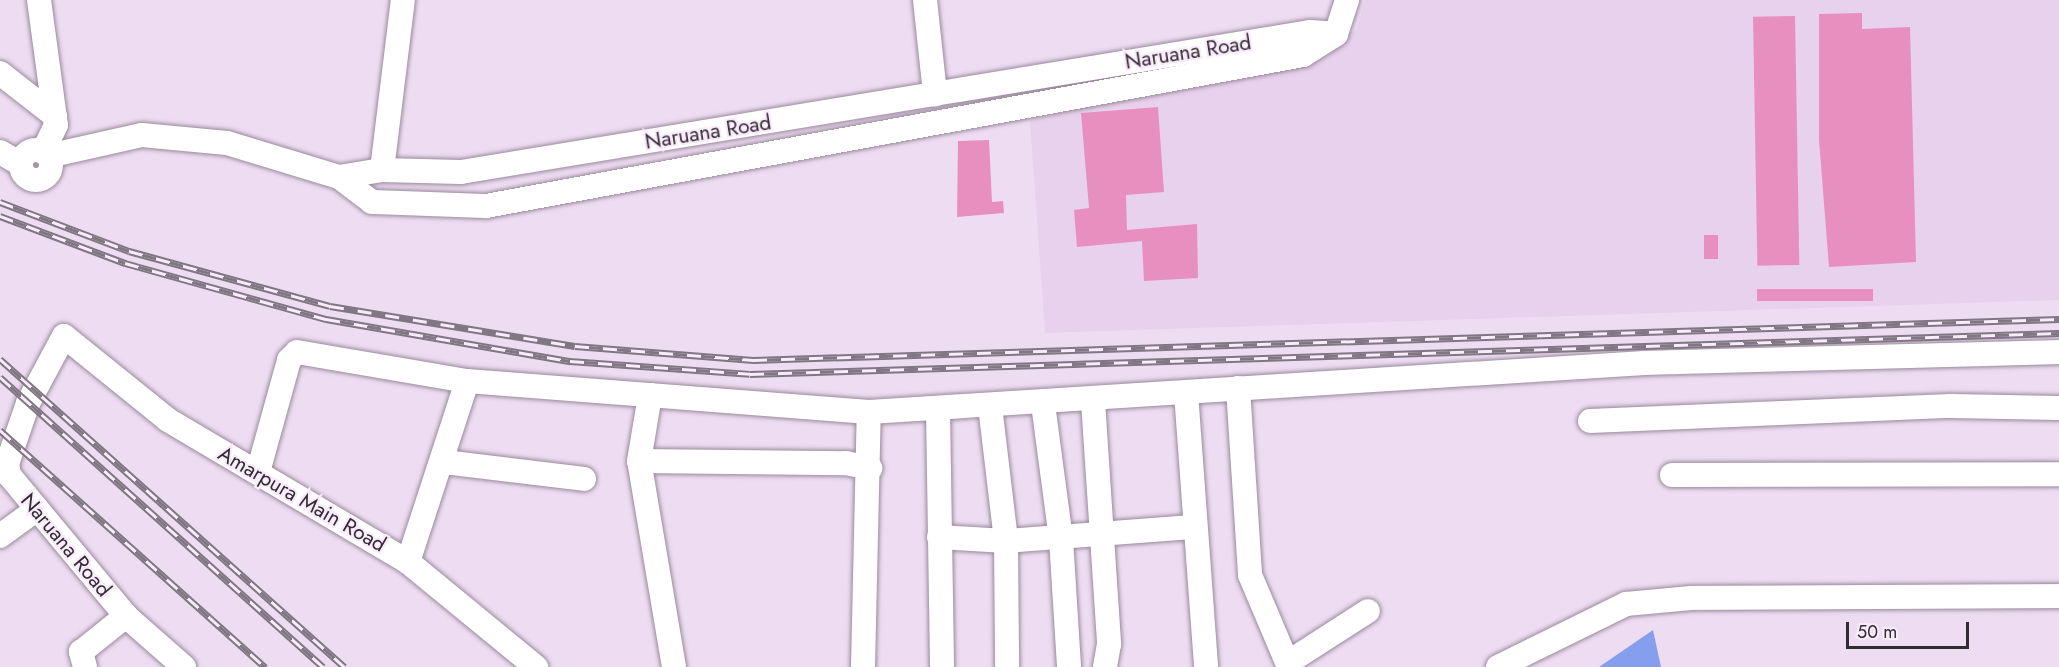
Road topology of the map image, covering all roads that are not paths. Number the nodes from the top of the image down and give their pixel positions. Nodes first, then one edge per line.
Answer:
1 (39, 0) edge
2 (403, 0) edge
3 (925, 0) edge
4 (1347, 0) edge
5 (1335, 34) junction
6 (0, 73) edge
7 (936, 94) junction
8 (55, 116) junction
9 (0, 152) edge
10 (46, 154) junction
11 (382, 170) junction
12 (339, 177) junction
13 (64, 336) joint
14 (2059, 352) edge
15 (467, 381) junction
16 (1238, 388) junction
17 (1186, 393) junction
18 (650, 395) junction
19 (1093, 401) junction
20 (1043, 404) junction
21 (990, 406) junction
22 (2059, 408) edge
23 (938, 409) junction
24 (868, 412) junction
25 (1590, 421) dead end
26 (639, 461) junction
27 (444, 462) junction
28 (870, 468) junction
29 (258, 472) junction
30 (2059, 474) edge
31 (1672, 475) dead end
32 (584, 479) dead end
33 (37, 509) junction
34 (1193, 527) junction
35 (0, 536) edge
36 (1101, 536) junction
37 (939, 537) junction
38 (1061, 539) junction
39 (1006, 541) junction
40 (408, 562) junction
41 (2059, 596) edge
42 (1368, 611) dead end
43 (126, 616) junction
44 (1292, 662) edge
45 (85, 667) edge
46 (184, 667) edge
47 (536, 667) edge
48 (674, 667) edge
49 (862, 667) edge
50 (942, 667) edge
51 (1007, 667) edge
52 (1069, 667) edge
53 (1105, 667) edge
54 (1206, 667) edge
55 (1498, 667) edge

1 - 8 street
2 - 11 street
3 - 7 street
4 - 5 street
5 - 7 street, Naruana Road
5 - 12 street
6 - 8 street
7 - 11 street, Naruana Road
8 - 10 street
9 - 10 street
10 - 12 street, Naruana Road
11 - 12 street, Naruana Road
13 - 29 street, Amarpura Main Road
13 - 33 street, Naruana Road
14 - 16 street
15 - 18 street
15 - 27 street
15 - 29 street
16 - 17 street
16 - 44 street
17 - 19 street
17 - 34 street
18 - 24 street
18 - 26 street
19 - 20 street
19 - 36 street
20 - 21 street
20 - 38 street
21 - 23 street
21 - 39 street
22 - 25 street
23 - 24 street
23 - 37 street
24 - 28 street
26 - 28 street
26 - 48 street
27 - 32 street
27 - 40 street
28 - 49 street
29 - 40 street, Amarpura Main Road
30 - 31 street
33 - 35 street
33 - 43 street, Naruana Road
34 - 36 street
34 - 54 street
36 - 38 street
36 - 53 street
37 - 39 street
37 - 50 street
38 - 39 street
38 - 52 street
39 - 51 street
40 - 47 street, Amarpura Main Road
41 - 55 street
42 - 44 street
43 - 45 street
43 - 46 street, Naruana Road

